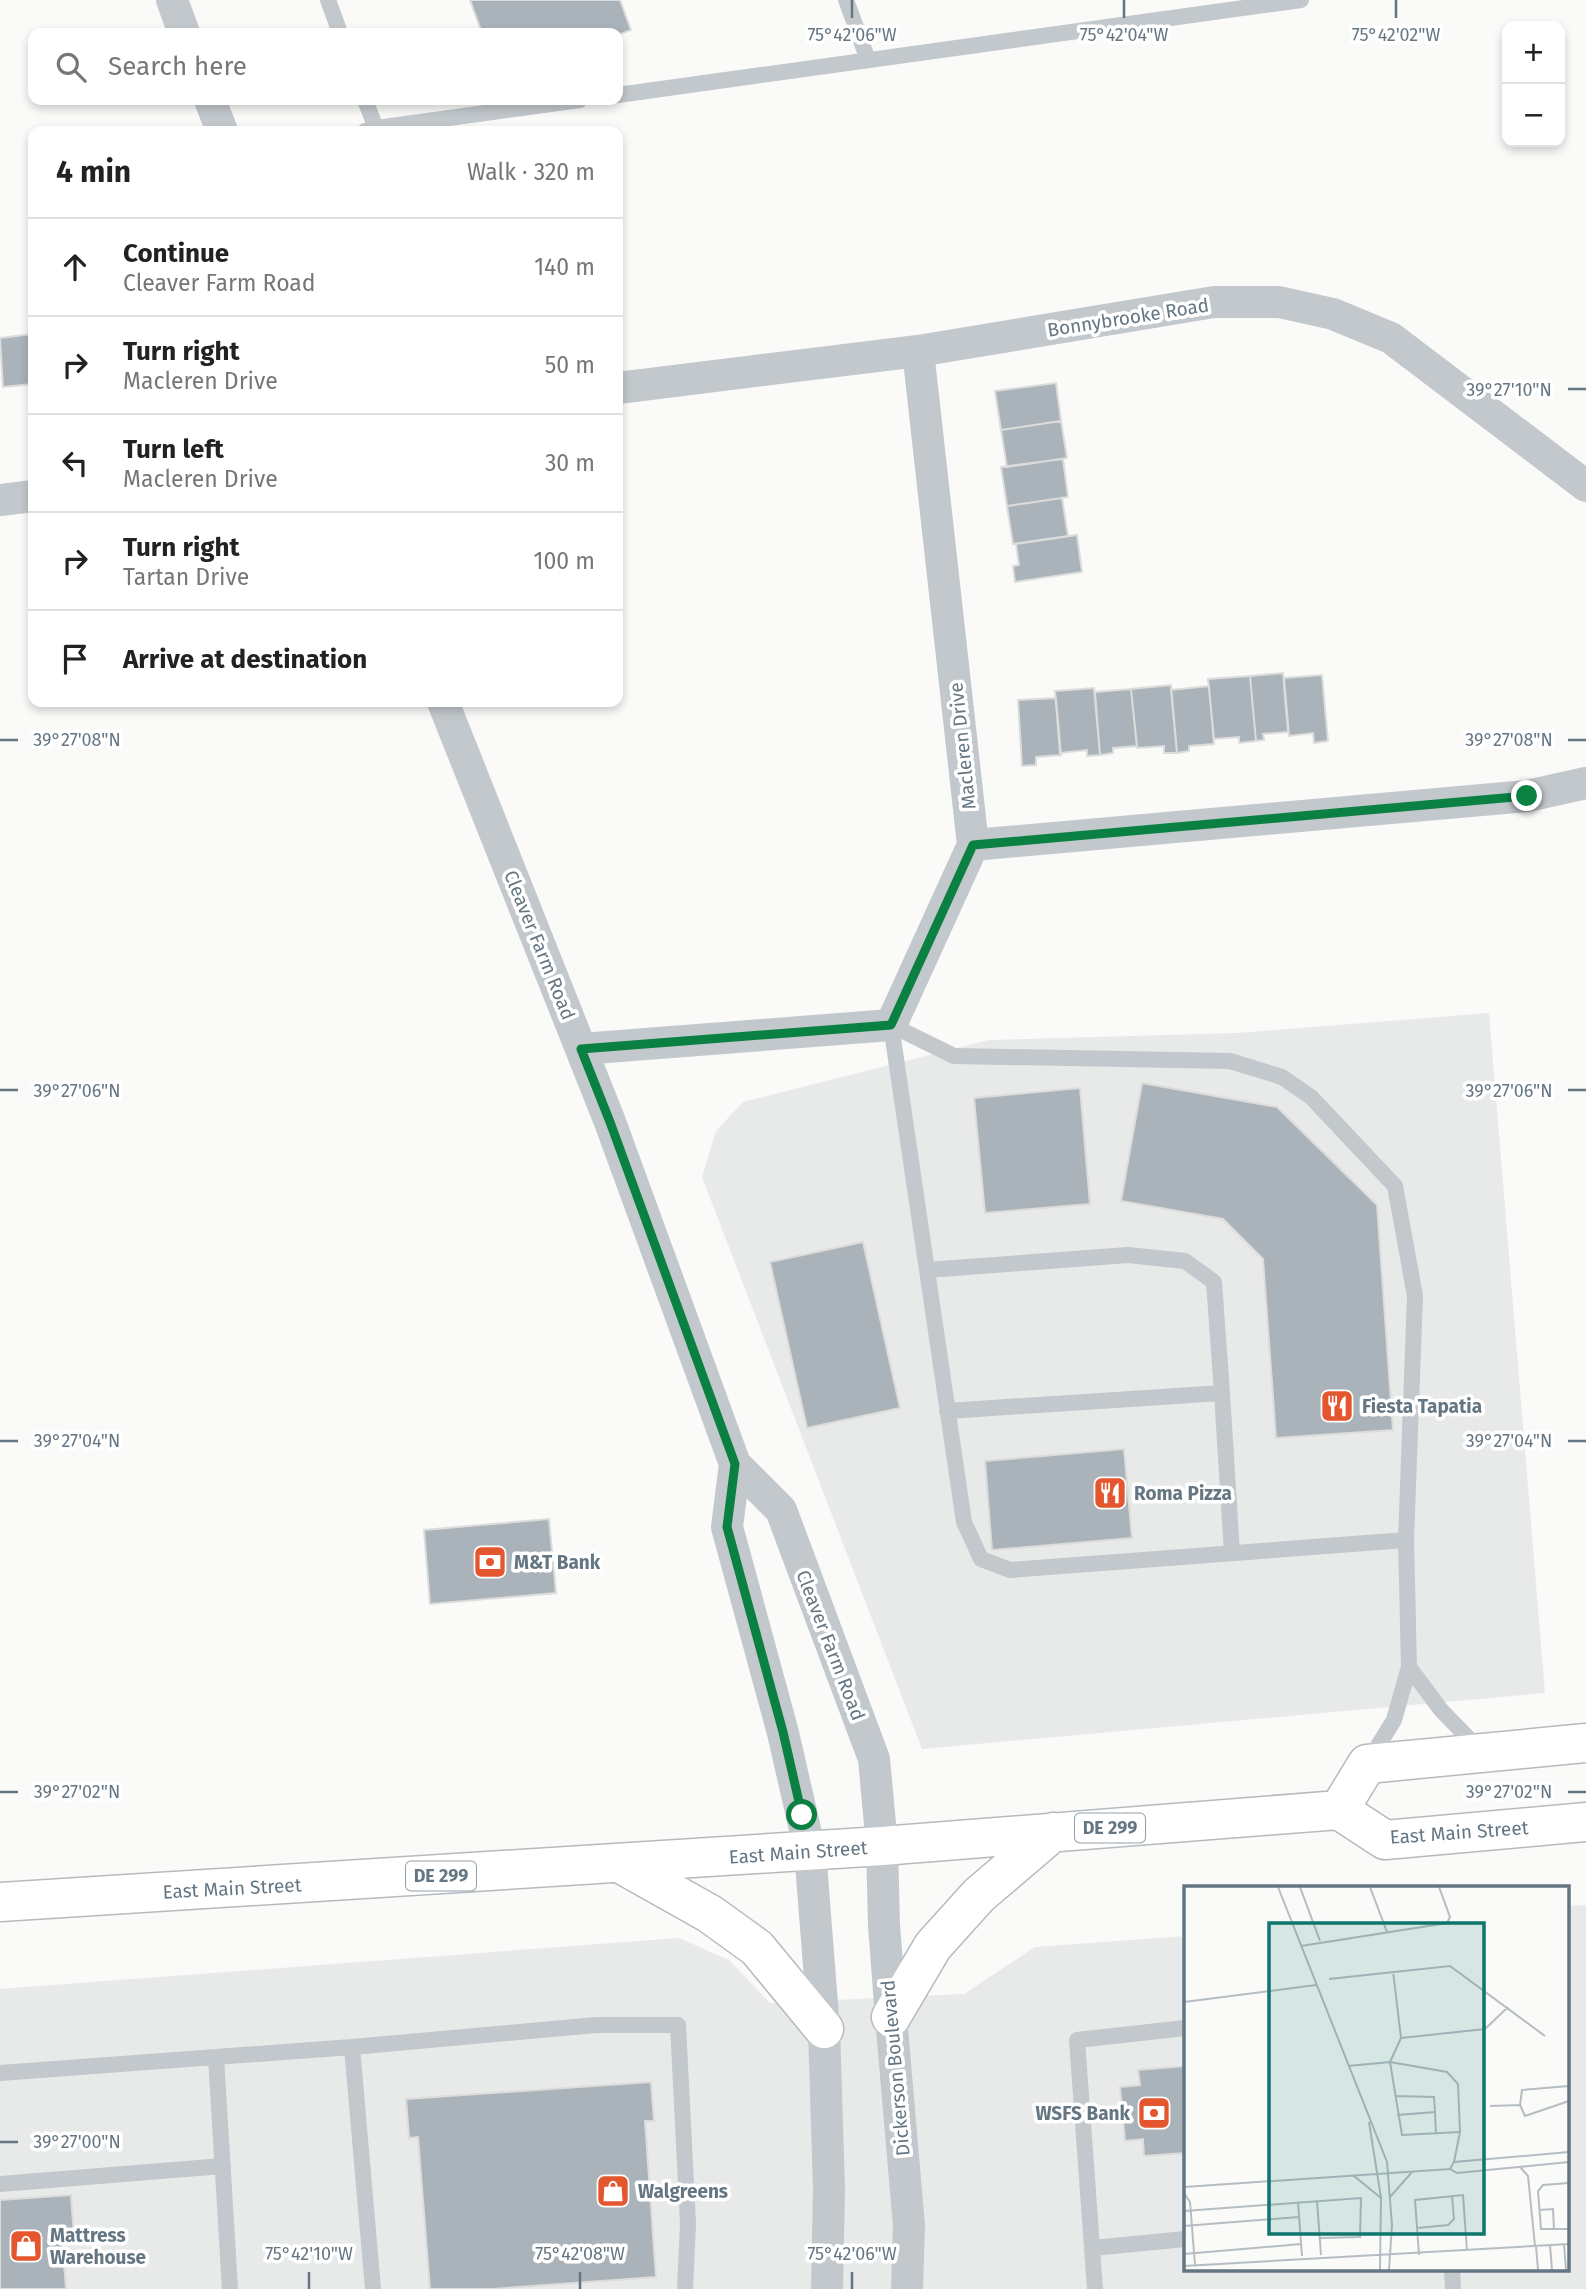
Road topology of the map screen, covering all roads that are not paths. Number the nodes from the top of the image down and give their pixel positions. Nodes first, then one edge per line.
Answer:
1 (172, 0) edge
2 (328, 0) edge
3 (846, 0) edge
4 (1301, 0) edge
5 (182, 28) edge
6 (338, 28) edge
7 (868, 60) junction
8 (623, 93) edge
9 (212, 105) edge
10 (366, 105) edge
11 (545, 105) edge
12 (220, 126) edge
13 (370, 126) edge
14 (399, 126) edge
15 (918, 351) junction
16 (623, 387) edge
17 (1586, 486) edge
18 (28, 497) edge
19 (0, 500) edge
20 (445, 707) edge
21 (1586, 783) edge
22 (973, 845) junction
23 (891, 1025) junction
24 (581, 1049) junction
25 (927, 1270) junction
26 (1222, 1393) junction
27 (947, 1411) junction
28 (735, 1464) junction
29 (1406, 1539) junction
30 (1232, 1553) junction
31 (1409, 1667) junction
32 (1586, 1743) edge
33 (1482, 1752) junction
34 (1367, 1763) junction
35 (1339, 1810) junction
36 (1586, 1822) edge
37 (1053, 1832) junction
38 (882, 1846) junction
39 (810, 1851) junction
40 (621, 1864) junction
41 (0, 1902) edge
42 (891, 2017) junction
43 (824, 2028) junction
44 (1184, 2028) edge
45 (352, 2047) junction
46 (216, 2057) junction
47 (0, 2073) edge
48 (223, 2166) junction
49 (0, 2184) edge
50 (1184, 2239) edge
51 (1093, 2248) junction
52 (230, 2289) edge
53 (373, 2289) edge
54 (685, 2289) edge
55 (827, 2289) edge
56 (907, 2289) edge
57 (1095, 2289) edge

1 - 5 street
2 - 6 lane
3 - 7 lane
4 - 7 lane
7 - 8 lane
9 - 12 street
10 - 13 lane
11 - 14 lane
15 - 16 street, Bonnybrooke Road
15 - 17 street, Bonnybrooke Road
15 - 22 street, Macleren Drive
18 - 19 street
20 - 24 street, Cleaver Farm Road
21 - 22 street
22 - 23 street
23 - 24 street
23 - 25 lane
23 - 29 lane
24 - 28 street, Cleaver Farm Road
25 - 26 lane
25 - 27 lane
26 - 27 lane
26 - 30 lane
27 - 30 lane
28 - 38 street, Cleaver Farm Road
28 - 39 street, Cleaver Farm Road
29 - 30 lane
29 - 31 lane
31 - 33 lane
31 - 34 lane
32 - 33 main road
33 - 34 main road
34 - 35 main road
35 - 36 main road, East Main Street
35 - 37 main road, East Main Street / DE 299
37 - 38 main road, East Main Street / DE 299
37 - 42 main road
38 - 39 main road, East Main Street / DE 299
38 - 42 street, Dickerson Boulevard
39 - 40 main road, East Main Street / DE 299
39 - 43 street
40 - 41 main road, East Main Street / DE 299
40 - 43 main road
42 - 56 street, Dickerson Boulevard
43 - 55 street
44 - 51 lane
45 - 46 lane
45 - 53 lane
45 - 54 lane
46 - 47 lane
46 - 48 lane
48 - 49 lane
48 - 52 lane
50 - 51 lane
51 - 57 lane

